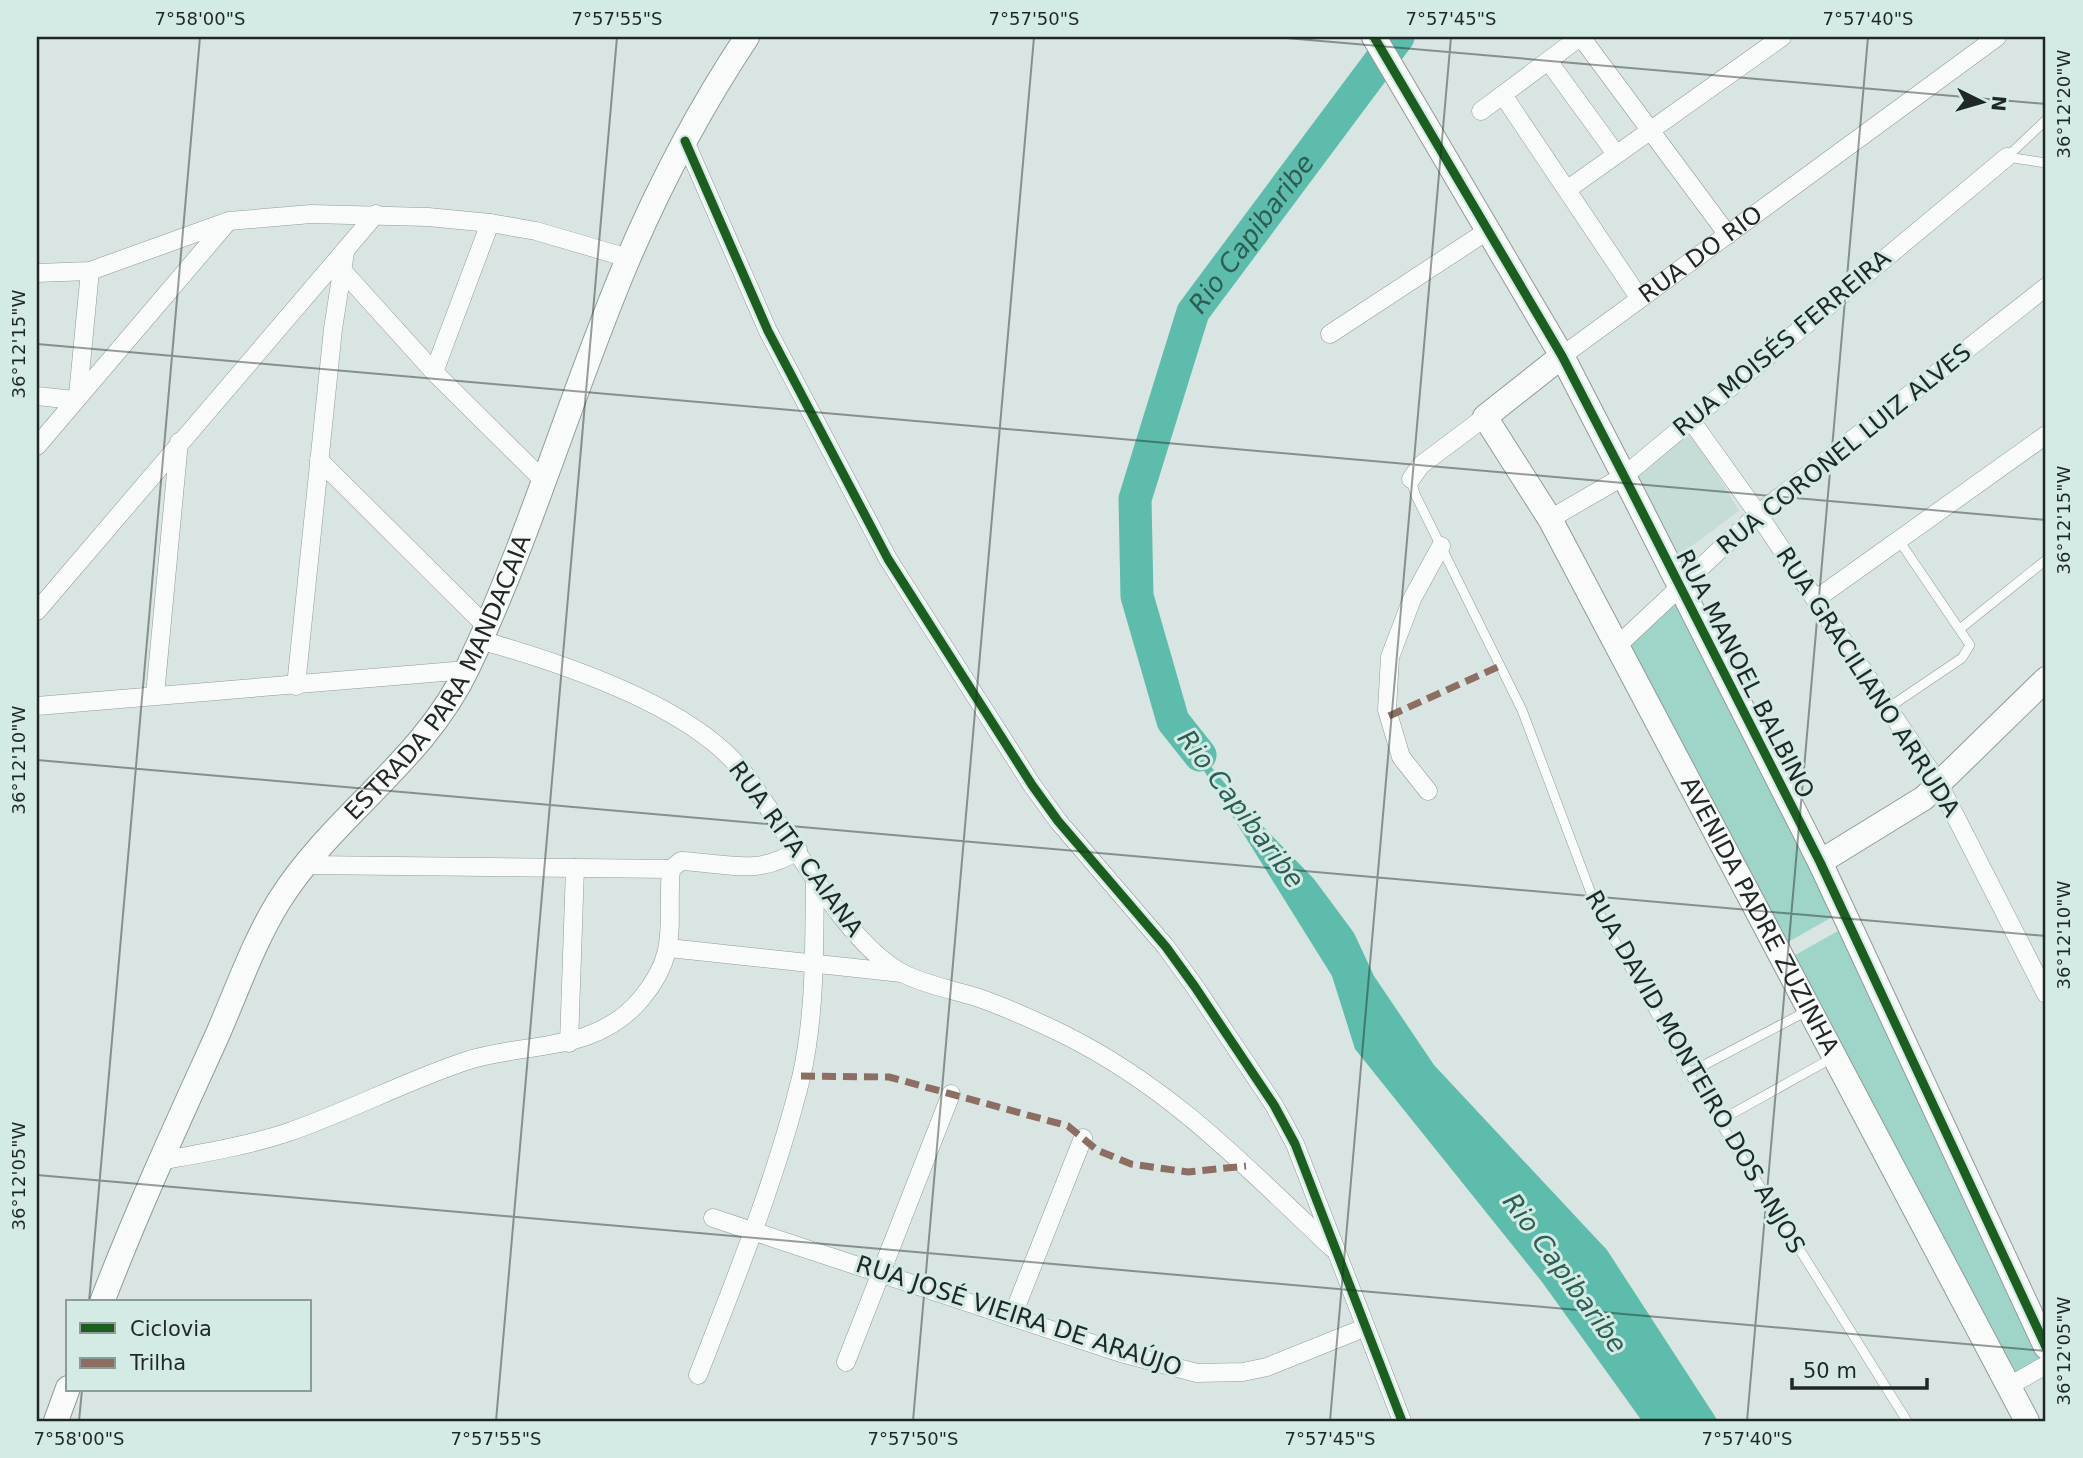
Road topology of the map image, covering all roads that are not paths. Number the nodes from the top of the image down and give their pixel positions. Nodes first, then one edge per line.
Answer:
1 (747, 37) edge
2 (1374, 37) edge
3 (1580, 37) edge
4 (1782, 37) edge
5 (1997, 37) edge
6 (1549, 62) junction
7 (1503, 95) junction
8 (1481, 111) dead end
9 (2046, 120) edge
10 (1650, 129) junction
11 (685, 141) junction
12 (1616, 155) junction
13 (2007, 157) junction
14 (2046, 163) edge
15 (1568, 189) junction
16 (376, 214) junction
17 (229, 221) junction
18 (489, 223) junction
19 (1487, 231) junction
20 (1728, 235) junction
21 (346, 249) junction
22 (628, 258) junction
23 (341, 269) junction
24 (90, 271) junction
25 (37, 273) edge
26 (2046, 287) edge
27 (1640, 299) junction
28 (1330, 334) dead end
29 (1562, 356) junction
30 (434, 372) junction
31 (37, 396) edge
32 (76, 398) junction
33 (1485, 417) junction
34 (1690, 419) junction
35 (2046, 435) edge
36 (179, 442) junction
37 (37, 446) edge
38 (319, 460) junction
39 (1624, 476) junction
40 (1411, 479) joint
41 (544, 481) junction
42 (1758, 514) junction
43 (1550, 519) junction
44 (1898, 538) junction
45 (1441, 545) junction
46 (2046, 560) edge
47 (1678, 586) junction
48 (1816, 599) junction
49 (37, 611) edge
50 (1961, 628) junction
51 (483, 633) junction
52 (1617, 646) junction
53 (467, 670) junction
54 (2046, 679) edge
55 (296, 686) junction
56 (155, 695) junction
57 (37, 706) edge
58 (1888, 708) junction
59 (1939, 784) junction
60 (1428, 791) dead end
61 (798, 850) junction
62 (1820, 862) junction
63 (307, 865) junction
64 (575, 868) junction
65 (671, 869) junction
66 (815, 876) junction
67 (669, 948) junction
68 (813, 965) junction
69 (902, 973) junction
70 (2046, 994) edge
71 (1811, 1009) junction
72 (569, 1043) junction
73 (1835, 1056) junction
74 (1689, 1073) junction
75 (951, 1094) dead end
76 (1719, 1121) junction
77 (1083, 1139) dead end
78 (160, 1161) junction
79 (713, 1218) dead end
80 (753, 1233) junction
81 (1334, 1251) junction
82 (882, 1271) junction
83 (103, 1300) edge
84 (1012, 1317) junction
85 (1364, 1328) junction
86 (2046, 1347) edge
87 (846, 1362) dead end
88 (2046, 1365) edge
89 (698, 1375) dead end
90 (2009, 1386) junction
91 (67, 1392) edge
92 (56, 1421) edge
93 (1402, 1421) edge
94 (1907, 1421) edge
95 (2027, 1421) edge

1 - 11 street, ESTRADA PARA MANDACAIA
2 - 19 street, RUA MANOEL BALBINO
3 - 6 street
3 - 10 street
4 - 10 street
5 - 20 street, RUA DO RIO
6 - 7 street
6 - 12 street
7 - 8 street
7 - 15 street
9 - 13 lane
10 - 12 street
10 - 20 street
11 - 22 street, ESTRADA PARA MANDACAIA
11 - 81 street
12 - 15 street
13 - 14 lane
13 - 34 street, RUA MOISÉS FERREIRA
15 - 27 street
16 - 17 street
16 - 18 street
16 - 21 street
17 - 24 street
17 - 32 street
18 - 22 street
18 - 30 street
19 - 28 street
19 - 29 street, RUA MANOEL BALBINO
20 - 27 street, RUA DO RIO
21 - 23 street
21 - 36 street
22 - 41 street, ESTRADA PARA MANDACAIA
23 - 30 street
23 - 38 street
24 - 25 street
24 - 32 street
26 - 42 street, RUA CORONEL LUIZ ALVES
27 - 29 street, RUA DO RIO
29 - 33 street, RUA DO RIO
29 - 39 street, RUA MANOEL BALBINO
30 - 41 street
31 - 32 street
32 - 37 street
33 - 40 street, RUA DO RIO
33 - 43 street, AVENIDA PADRE ZUZINHA
34 - 39 street, RUA MOISÉS FERREIRA
34 - 42 street, RUA GRACILIANO ARRUDA
35 - 44 street
36 - 49 street
36 - 56 street
38 - 51 street
38 - 55 street
39 - 43 street, RUA MOISÉS FERREIRA
39 - 47 street, RUA MANOEL BALBINO
40 - 45 lane, RUA DAVID MONTEIRO DOS ANJOS
41 - 51 street, ESTRADA PARA MANDACAIA
42 - 47 street, RUA CORONEL LUIZ ALVES
42 - 48 street, RUA GRACILIANO ARRUDA
43 - 52 street, AVENIDA PADRE ZUZINHA
44 - 48 street
44 - 50 lane
45 - 60 street
45 - 74 lane, RUA DAVID MONTEIRO DOS ANJOS
46 - 50 lane
47 - 52 street, RUA CORONEL LUIZ ALVES
47 - 62 street, RUA MANOEL BALBINO
48 - 58 street, RUA GRACILIANO ARRUDA
50 - 58 lane
51 - 53 street, ESTRADA PARA MANDACAIA
51 - 61 street, RUA RITA CAIANA
52 - 71 street, AVENIDA PADRE ZUZINHA
53 - 55 street
53 - 63 street, ESTRADA PARA MANDACAIA
54 - 59 street
55 - 56 street
56 - 57 street
58 - 59 street, RUA GRACILIANO ARRUDA
59 - 62 street
59 - 70 street, RUA GRACILIANO ARRUDA
61 - 65 street
61 - 66 street, RUA RITA CAIANA
62 - 86 street, RUA MANOEL BALBINO
63 - 64 street
63 - 78 street, ESTRADA PARA MANDACAIA
64 - 65 street
64 - 72 street
65 - 67 street
66 - 68 street
66 - 69 street, RUA RITA CAIANA
67 - 68 street
67 - 72 street
68 - 69 street
68 - 80 street
69 - 81 street, RUA RITA CAIANA
71 - 73 street, AVENIDA PADRE ZUZINHA
71 - 74 lane
72 - 78 street
73 - 76 lane
73 - 90 street, AVENIDA PADRE ZUZINHA
74 - 76 lane, RUA DAVID MONTEIRO DOS ANJOS
75 - 82 street
76 - 94 lane, RUA DAVID MONTEIRO DOS ANJOS
77 - 84 street
78 - 83 street, ESTRADA PARA MANDACAIA
79 - 80 street, RUA JOSÉ VIEIRA DE ARAÚJO
80 - 82 street, RUA JOSÉ VIEIRA DE ARAÚJO
80 - 89 street
81 - 85 street
82 - 84 street, RUA JOSÉ VIEIRA DE ARAÚJO
82 - 87 street
84 - 85 street, RUA JOSÉ VIEIRA DE ARAÚJO
85 - 93 street
88 - 90 street
90 - 95 street, AVENIDA PADRE ZUZINHA
91 - 92 street

